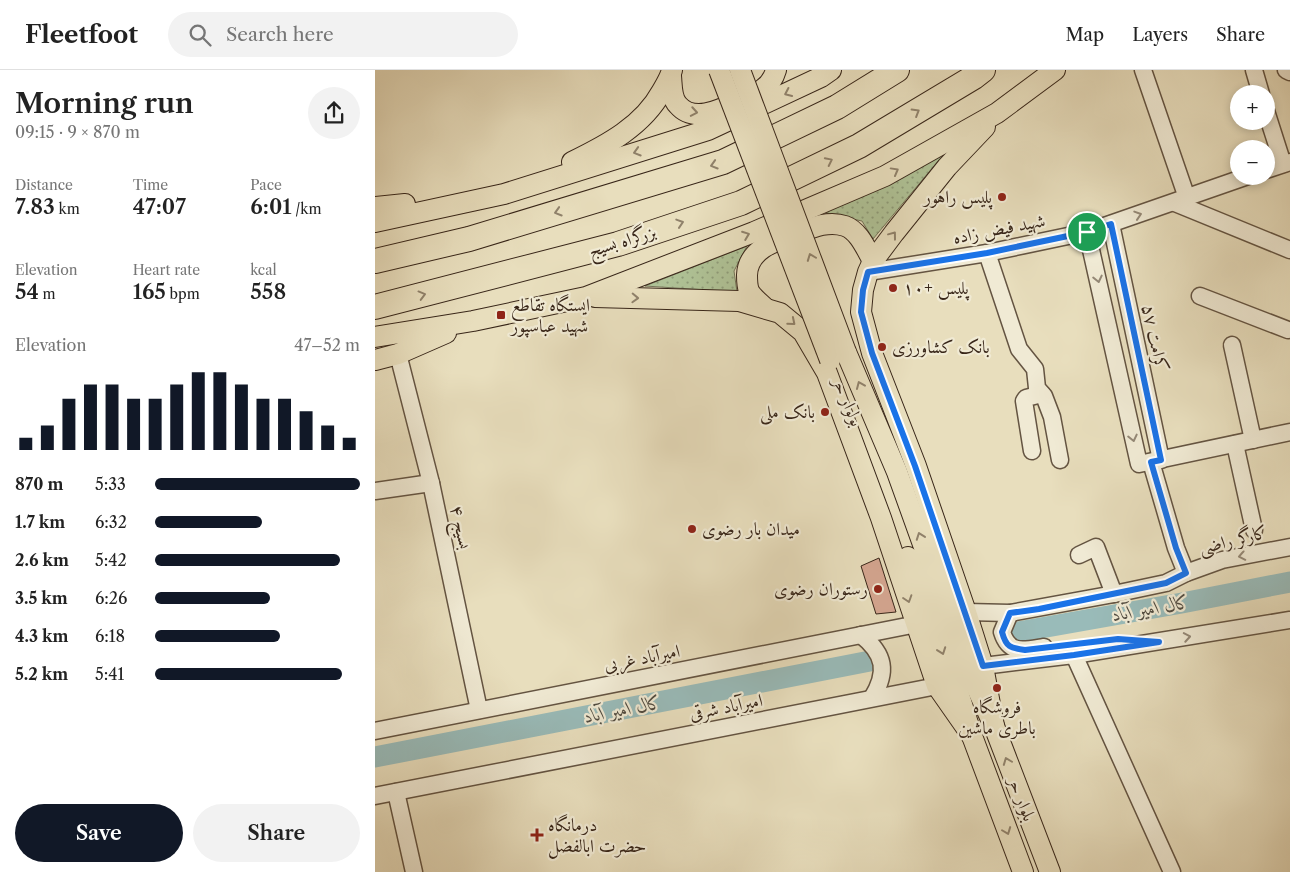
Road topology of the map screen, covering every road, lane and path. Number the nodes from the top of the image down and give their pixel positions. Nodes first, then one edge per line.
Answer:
1 (719, 70) edge
2 (740, 70) edge
3 (777, 70) edge
4 (831, 70) edge
5 (897, 70) edge
6 (983, 70) edge
7 (1055, 70) edge
8 (1143, 70) edge
9 (1253, 70) edge
10 (1286, 70) edge
11 (1290, 72) edge
12 (671, 73) edge
13 (1258, 85) edge
14 (997, 113) junction
15 (1273, 130) edge
16 (1286, 163) edge
17 (1230, 182) edge
18 (504, 194) junction
19 (1181, 200) junction
20 (375, 207) edge
21 (375, 222) edge
22 (1111, 224) junction
23 (1087, 232) junction
24 (1290, 250) edge
25 (987, 253) junction
26 (375, 261) edge
27 (871, 266) junction
28 (1200, 296) dead end
29 (586, 297) junction
30 (375, 307) edge
31 (765, 308) junction
32 (473, 321) junction
33 (1288, 330) dead end
34 (375, 337) edge
35 (1232, 345) dead end
36 (398, 354) junction
37 (838, 356) junction
38 (375, 360) edge
39 (1042, 394) junction
40 (1290, 432) edge
41 (1253, 440) junction
42 (1235, 444) junction
43 (1032, 451) dead end
44 (1059, 460) dead end
45 (1150, 462) junction
46 (431, 484) junction
47 (375, 491) edge
48 (1254, 530) dead end
49 (1290, 547) edge
50 (1079, 555) dead end
51 (1186, 573) junction
52 (1114, 594) junction
53 (966, 612) junction
54 (1010, 613) junction
55 (1290, 620) edge
56 (917, 624) junction
57 (861, 635) junction
58 (1159, 642) junction
59 (1074, 655) junction
60 (983, 666) junction
61 (937, 686) junction
62 (872, 698) junction
63 (479, 710) junction
64 (994, 726) junction
65 (375, 731) edge
66 (971, 736) junction
67 (396, 792) junction
68 (375, 796) edge
69 (414, 872) edge
70 (1023, 872) edge
71 (1050, 872) edge
72 (1172, 872) edge

1 - 37 main road, بولوار حر, bridge
37 -> 2 main road, بولوار حر, bridge
12 -> 3 main road
4 -> 18 main road
5 -> 26 highway
30 -> 6 highway, بزرگراه بسیج
7 - 14 main road
8 - 19 street
9 - 13 street
10 - 11 street
12 - 18 main road
27 -> 14 main road
29 -> 14 main road
15 - 16 street
17 - 19 street, شهید فیض زاده
18 - 20 main road
18 - 21 main road
22 -> 19 street, شهید فیض زاده
19 - 24 street
22 - 23 street, شهید فیض زاده
22 - 45 street, کرامت ۵۷
23 - 25 street, شهید فیض زاده
23 -> 45 street
25 - 27 street, شهید فیض زاده
25 - 39 street
27 - 31 main road
27 - 53 main road
28 - 33 street
29 -> 31 main road
29 - 32 main road
31 -> 56 main road
32 - 34 main road
32 - 36 main road
35 - 41 street
36 - 38 main road
36 - 46 street, بسیج ۴
64 -> 37 main road, بولوار حر
37 -> 66 main road, بولوار حر
39 - 43 street
39 - 44 street
40 - 41 street
41 - 42 street
42 - 45 street
42 - 48 street
45 - 51 street
46 - 47 street
46 - 63 street, بسیج ۴
49 -> 51 street, کارگر راضی
50 - 52 street
51 - 52 street, کارگر راضی
52 - 54 street, کارگر راضی
53 - 54 street, کارگر راضی
53 - 60 main road
54 - 58 street
58 -> 55 street
56 - 57 street, امیرآباد غربی
56 - 61 main road
57 - 62 street
57 - 63 street, امیرآباد غربی
58 - 59 street
59 - 60 street
59 - 72 street
60 - 64 main road
61 - 62 street, امیرآباد شرقی
61 - 66 main road
62 - 67 street, امیرآباد شرقی
63 - 65 street, امیرآباد غربی
71 -> 64 main road, بلوار حر
66 -> 70 main road, بلوار حر
67 - 68 street, امیرآباد شرقی
67 - 69 street

